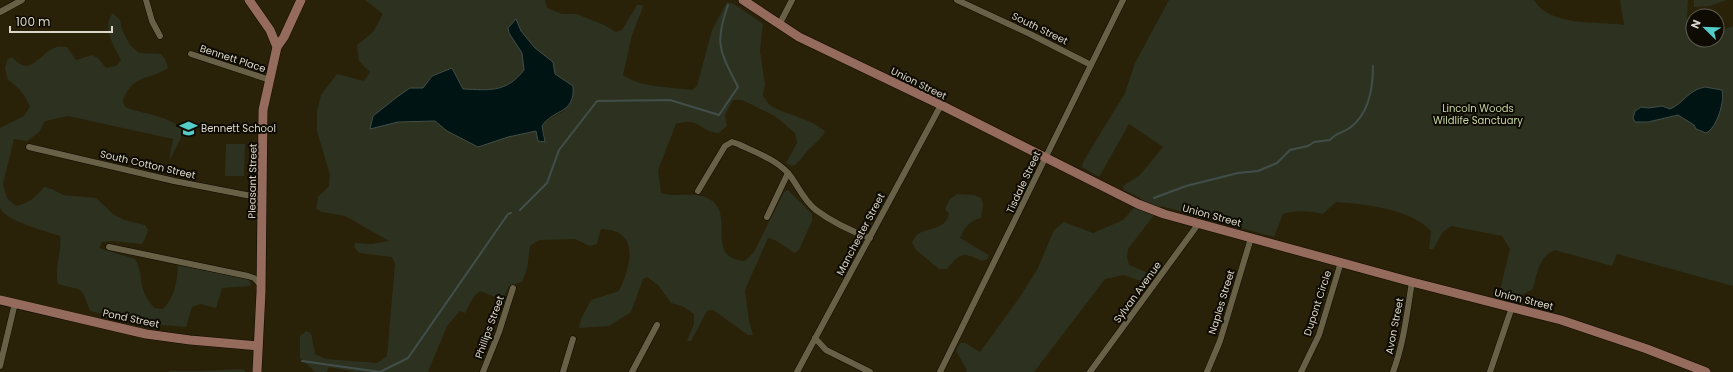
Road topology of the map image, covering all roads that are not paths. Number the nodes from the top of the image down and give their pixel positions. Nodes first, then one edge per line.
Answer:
1 (22, 0) edge
2 (146, 0) edge
3 (249, 0) edge
4 (301, 0) edge
5 (743, 0) edge
6 (792, 0) edge
7 (957, 0) edge
8 (1123, 0) edge
9 (0, 12) edge
10 (779, 25) junction
11 (160, 36) dead end
12 (277, 47) junction
13 (191, 54) dead end
14 (1091, 65) junction
15 (270, 80) junction
16 (941, 105) junction
17 (29, 147) dead end
18 (1045, 158) junction
19 (788, 173) junction
20 (698, 191) dead end
21 (262, 198) junction
22 (767, 217) dead end
23 (1199, 223) junction
24 (870, 238) junction
25 (1251, 238) junction
26 (109, 247) dead end
27 (1341, 262) junction
28 (1412, 282) junction
29 (261, 285) junction
30 (513, 288) dead end
31 (0, 300) edge
32 (15, 303) junction
33 (1512, 307) junction
34 (657, 325) dead end
35 (815, 338) junction
36 (573, 339) dead end
37 (258, 346) junction
38 (0, 366) edge
39 (257, 372) edge
40 (483, 372) edge
41 (563, 372) edge
42 (632, 372) edge
43 (797, 372) edge
44 (870, 372) edge
45 (940, 372) edge
46 (1090, 372) edge
47 (1207, 372) edge
48 (1301, 372) edge
49 (1393, 372) edge
50 (1490, 372) edge
51 (1706, 372) edge

1 - 9 street
2 - 11 street
3 - 12 main road
4 - 12 main road, Pleasant Street
5 - 10 main road, Union Street
6 - 10 street
7 - 14 street, South Street
8 - 14 street, Tisdale Street
10 - 16 main road, Union Street
12 - 15 main road, Pleasant Street
13 - 15 street, Bennett Place
14 - 18 street, Tisdale Street
15 - 21 main road, Pleasant Street
16 - 18 main road, Union Street
16 - 24 street, Manchester Street
17 - 21 street, South Cotton Street
18 - 23 main road, Union Street
18 - 45 street, Tisdale Street
19 - 20 street
19 - 22 street
19 - 24 street
21 - 29 main road, Pleasant Street
23 - 25 main road, Union Street
23 - 46 street, Sylvan Avenue
24 - 35 street, Manchester Street
25 - 27 main road, Union Street
25 - 47 street, Naples Street
26 - 29 street
27 - 28 main road, Union Street
27 - 48 street, Dupont Circle
28 - 33 main road, Union Street
28 - 49 street, Avon Street
29 - 37 main road, Pleasant Street
30 - 40 street, Phillips Street
31 - 32 main road, Pond Street
32 - 37 main road, Pond Street
32 - 38 street
33 - 50 street
33 - 51 main road, Union Street
34 - 42 street
35 - 43 street, Manchester Street
35 - 44 street
36 - 41 street
37 - 39 main road, Pleasant Street

